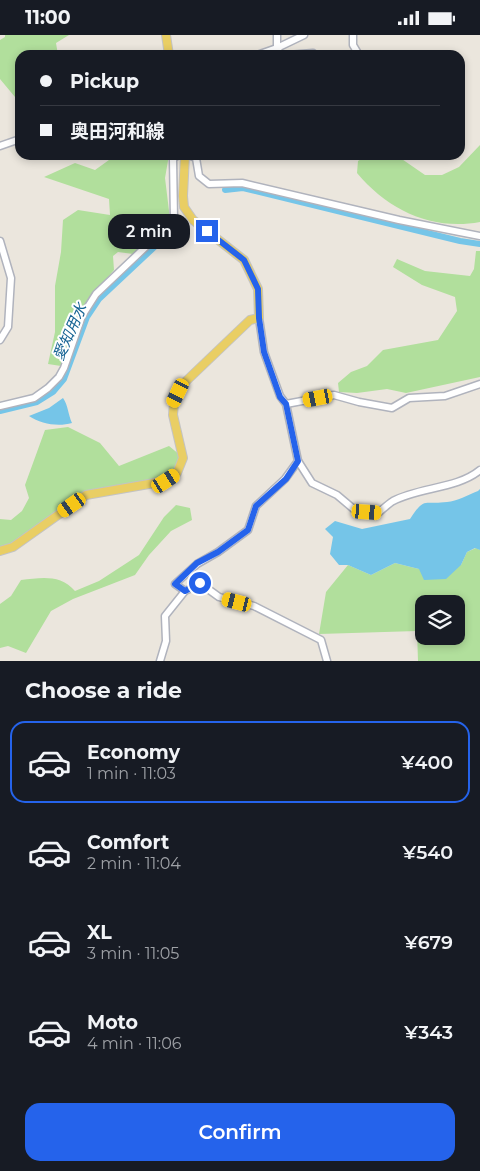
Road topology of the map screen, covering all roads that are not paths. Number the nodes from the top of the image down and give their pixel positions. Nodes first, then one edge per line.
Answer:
1 (166, 35) edge
2 (277, 35) edge
3 (304, 35) edge
4 (353, 35) edge
5 (277, 48) junction
6 (168, 50) edge
7 (271, 50) edge
8 (356, 50) edge
9 (15, 140) edge
10 (0, 145) edge
11 (173, 160) edge
12 (187, 160) edge
13 (196, 160) edge
14 (480, 236) edge
15 (0, 241) edge
16 (259, 318) junction
17 (0, 340) edge
18 (480, 384) edge
19 (286, 404) junction
20 (0, 406) edge
21 (298, 461) junction
22 (480, 470) edge
23 (0, 551) edge
24 (185, 591) junction
25 (160, 661) edge
26 (327, 661) edge

1 - 6 main road
2 - 5 street
3 - 5 street
4 - 8 street
5 - 7 street
9 - 10 street
11 - 20 street
12 - 16 main road
13 - 14 street
15 - 17 street
16 - 19 street
16 - 23 main road
18 - 19 street
19 - 21 street
21 - 22 street
21 - 24 street
24 - 25 street
24 - 26 street

